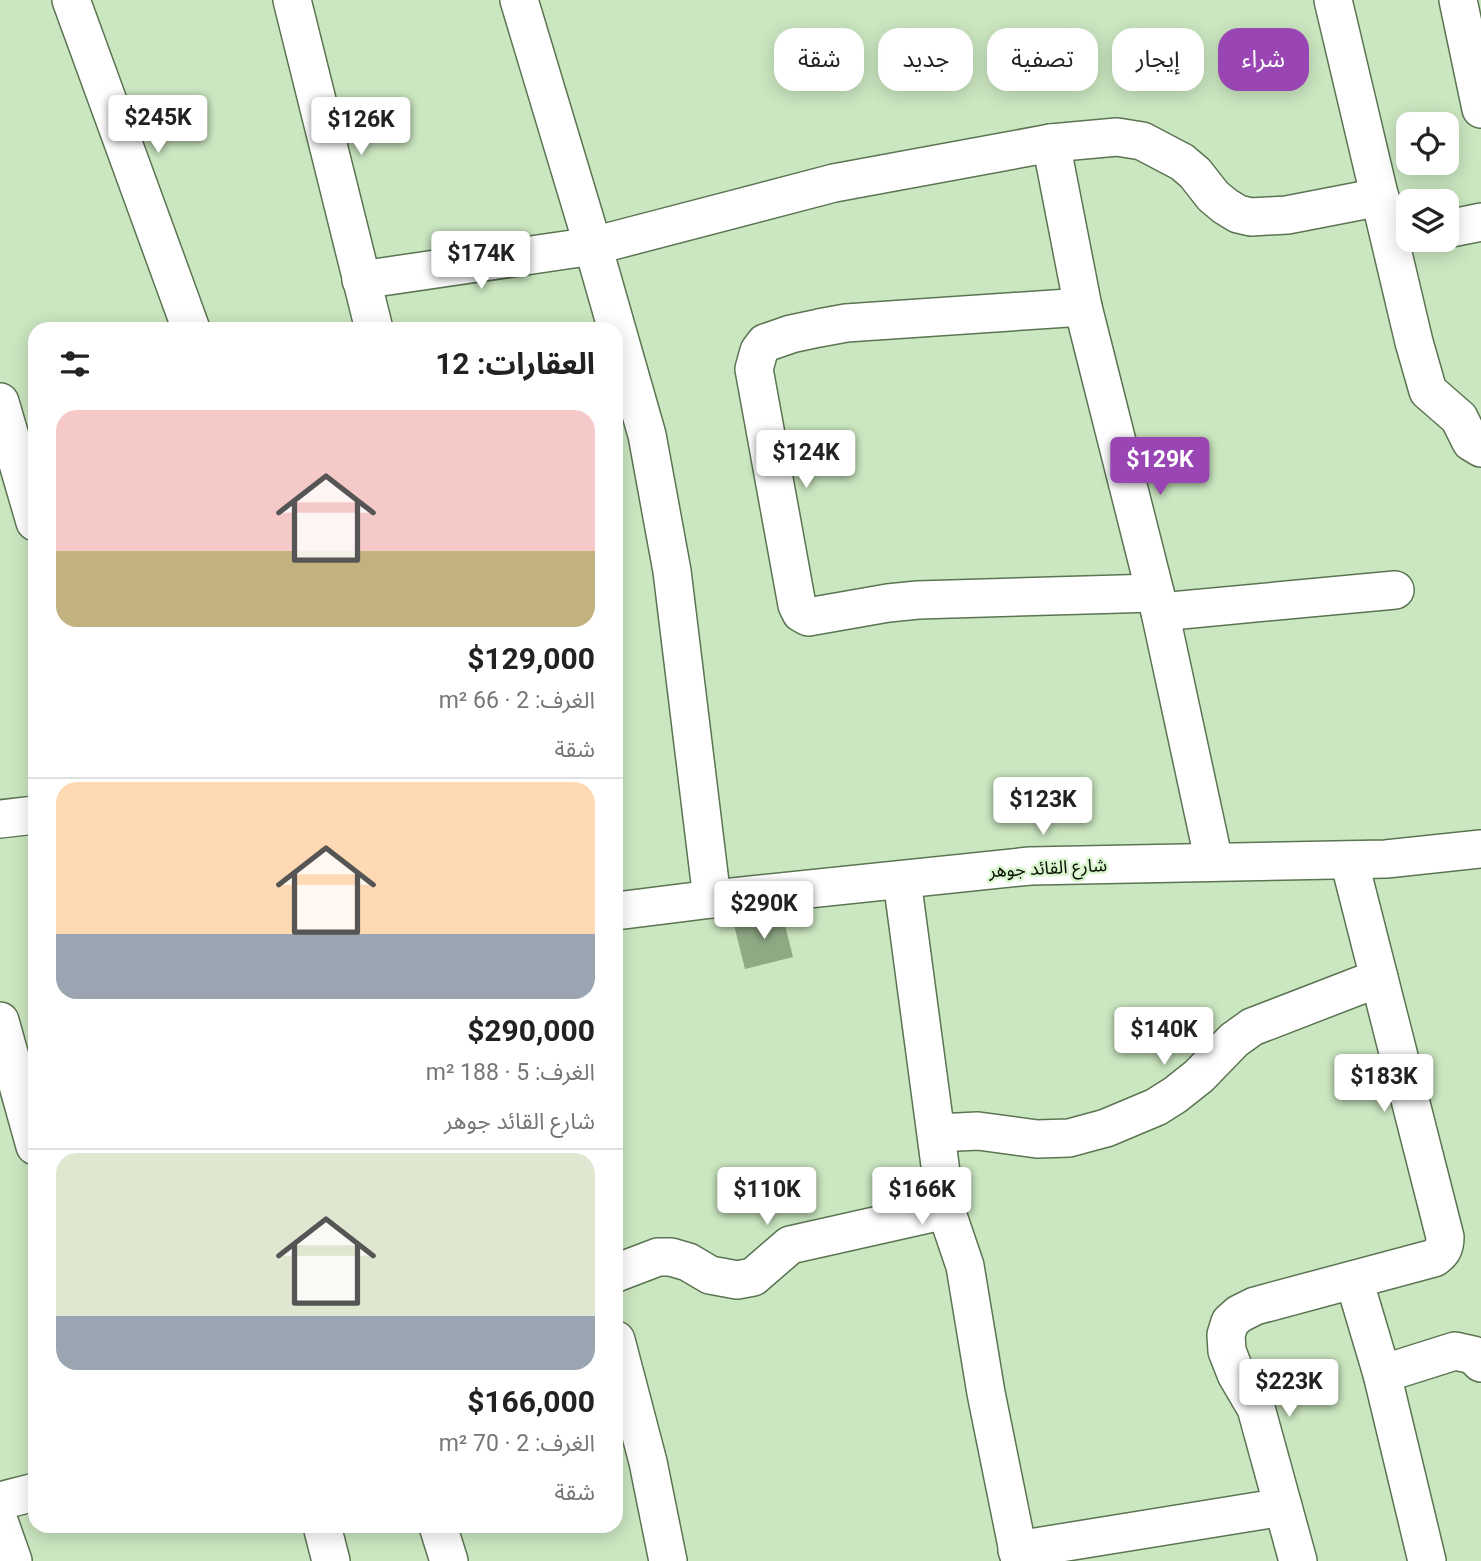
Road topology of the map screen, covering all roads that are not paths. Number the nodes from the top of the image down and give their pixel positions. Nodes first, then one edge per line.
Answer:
1 (71, 0) edge
2 (292, 0) edge
3 (519, 0) edge
4 (1333, 0) edge
5 (1458, 0) edge
6 (1481, 109) edge
7 (1051, 143) junction
8 (1380, 197) junction
9 (1481, 222) edge
10 (1459, 227) edge
11 (1396, 232) edge
12 (593, 246) junction
13 (1401, 252) edge
14 (361, 280) junction
15 (1083, 307) junction
16 (188, 322) edge
17 (372, 322) edge
18 (614, 322) edge
19 (623, 353) edge
20 (0, 402) edge
21 (1481, 448) edge
22 (28, 498) edge
23 (1395, 590) dead end
24 (1157, 603) junction
25 (28, 816) edge
26 (0, 819) edge
27 (1481, 849) edge
28 (1349, 860) junction
29 (1214, 862) junction
30 (902, 880) junction
31 (712, 899) junction
32 (623, 910) edge
33 (1379, 978) junction
34 (0, 1021) edge
35 (28, 1121) edge
36 (937, 1133) junction
37 (946, 1210) junction
38 (623, 1270) edge
39 (1354, 1280) junction
40 (1481, 1363) edge
41 (623, 1367) edge
42 (1382, 1374) junction
43 (28, 1494) edge
44 (0, 1501) edge
45 (1283, 1507) junction
46 (0, 1524) edge
47 (324, 1533) edge
48 (440, 1533) edge
49 (1018, 1556) edge
50 (13, 1561) edge
51 (331, 1561) edge
52 (449, 1561) edge
53 (668, 1561) edge
54 (1297, 1561) edge
55 (1427, 1561) edge

1 - 16 street
2 - 14 street
3 - 12 street
4 - 8 street
5 - 6 street
7 - 8 street
7 - 12 street
7 - 15 street
8 - 11 street
9 - 10 street
12 - 14 street
12 - 18 street
13 - 21 street
14 - 17 street
15 - 24 street
15 - 24 street
19 - 31 street
20 - 22 street
23 - 24 street
24 - 29 street
25 - 26 street
27 - 28 street, شارع القائد جوهر
28 - 29 street, شارع القائد جوهر
28 - 33 street
29 - 30 street, شارع القائد جوهر
30 - 31 street, شارع القائد جوهر
30 - 36 street
31 - 32 street, شارع القائد جوهر
33 - 36 street
33 - 39 street
34 - 35 street
36 - 37 street
37 - 38 street
37 - 49 street
39 - 42 street
39 - 45 street
40 - 42 street
41 - 53 street
42 - 55 street
43 - 44 street
45 - 49 street
45 - 54 street
46 - 50 street
47 - 51 street
48 - 52 street

